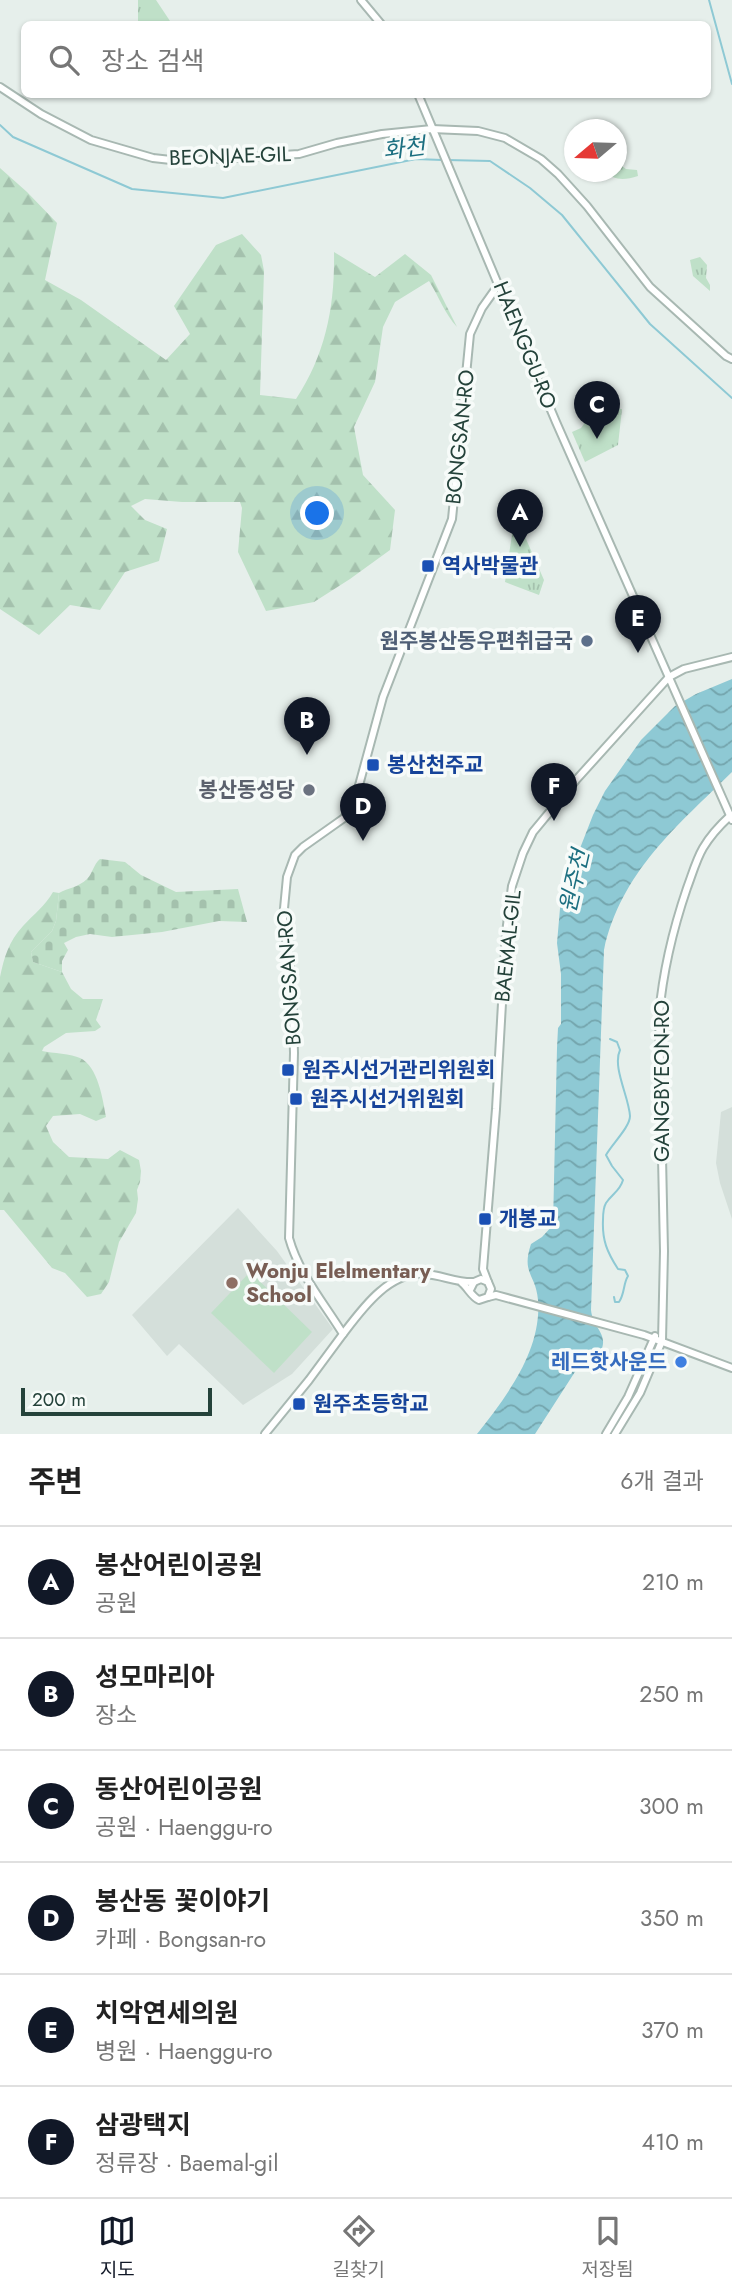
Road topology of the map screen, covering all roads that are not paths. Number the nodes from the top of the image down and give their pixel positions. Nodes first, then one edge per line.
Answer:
1 (361, 0) edge
2 (378, 21) edge
3 (0, 87) edge
4 (420, 98) edge
5 (432, 129) junction
6 (499, 284) junction
7 (729, 357) edge
8 (732, 366) edge
9 (732, 657) edge
10 (669, 677) junction
11 (731, 816) edge
12 (483, 1269) junction
13 (476, 1281) junction
14 (462, 1283) junction
15 (489, 1285) junction
16 (470, 1290) junction
17 (496, 1295) junction
18 (488, 1297) junction
19 (343, 1334) junction
20 (658, 1339) junction
21 (732, 1368) edge
22 (265, 1434) edge
23 (606, 1434) edge
24 (615, 1434) edge

1 - 2 street
3 - 5 street, BEONJAE-GIL
4 - 5 street
5 - 6 street, HAENGGU-RO
5 - 7 street
6 - 10 street, HAENGGU-RO
6 - 19 street, BONGSAN-RO
7 - 8 street
9 - 10 street, BAEMAL-GIL
10 - 11 street, HAENGGU-RO
10 - 12 street, BAEMAL-GIL
11 - 20 street, GANGBYEON-RO
12 - 13 street
12 - 15 street
13 - 14 street
13 - 15 street
13 - 16 street
14 - 16 street
14 - 19 street
15 - 17 street
15 - 18 street
16 - 18 street
17 - 18 street
17 - 20 street
19 - 22 street
20 - 21 street
20 - 23 street, GANGBYEON-RO
20 - 24 street, GANGBYEON-RO

